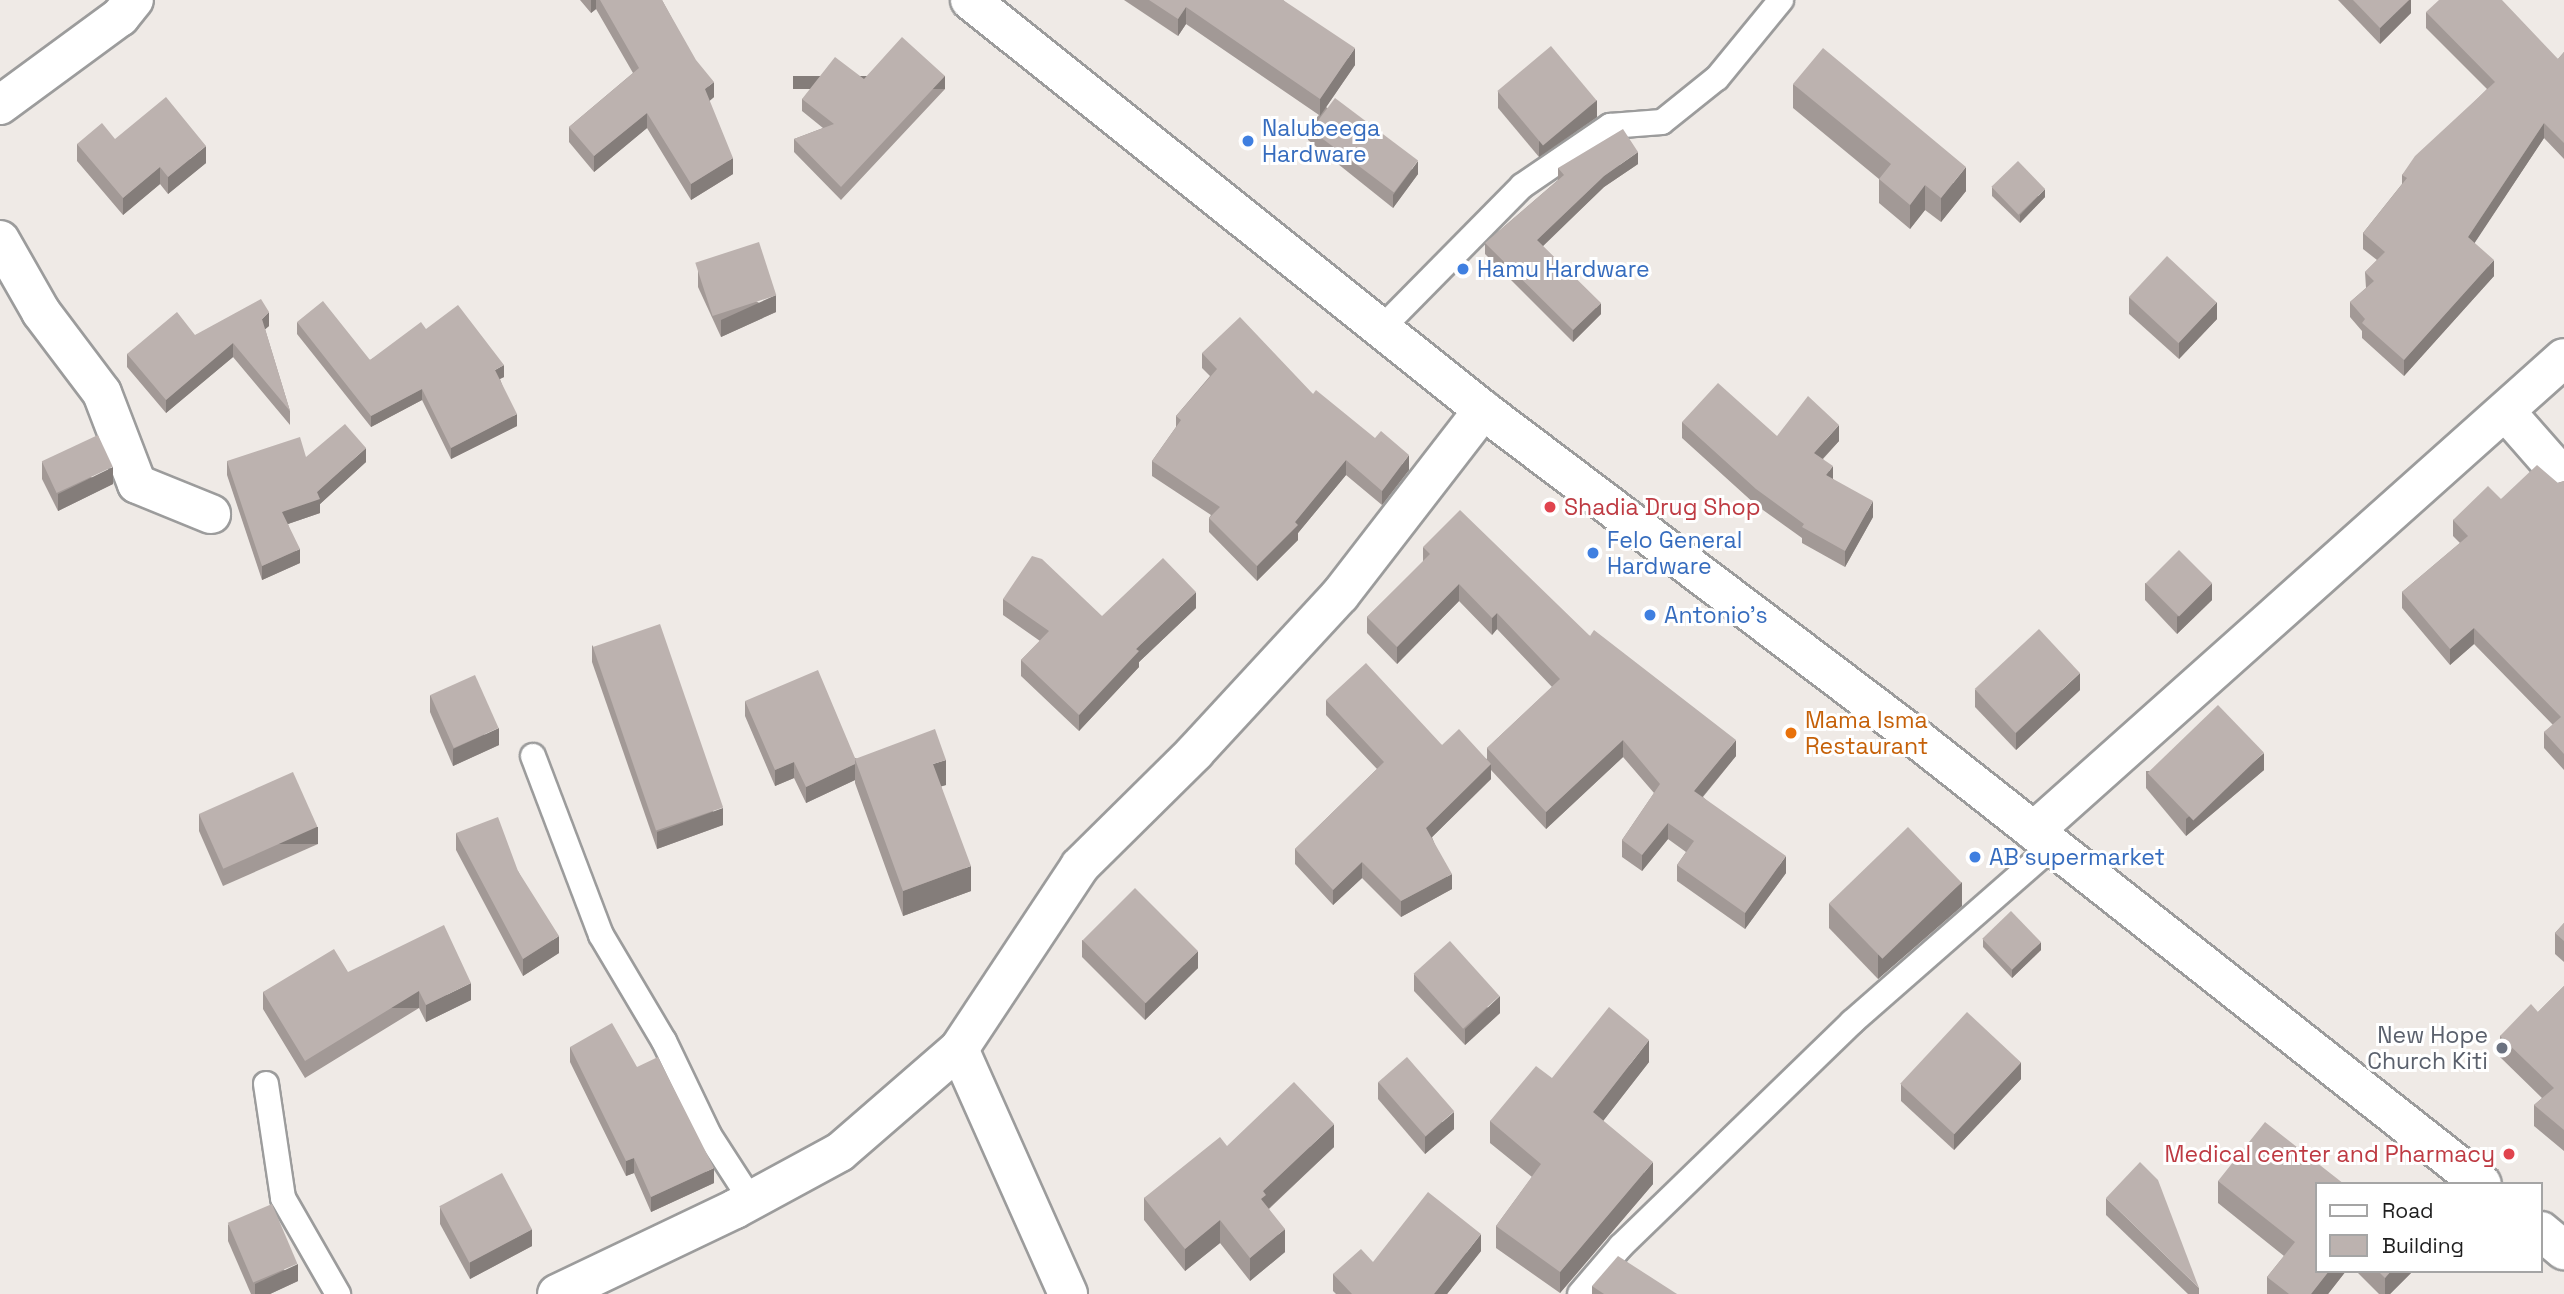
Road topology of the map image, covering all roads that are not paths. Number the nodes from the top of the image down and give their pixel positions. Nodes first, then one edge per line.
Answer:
1 (134, 0) edge
2 (970, 0) edge
3 (1780, 0) edge
4 (0, 104) edge
5 (0, 240) edge
6 (1381, 329) junction
7 (2564, 358) edge
8 (1483, 410) junction
9 (2506, 412) junction
10 (2564, 478) edge
11 (211, 514) dead end
12 (533, 756) dead end
13 (2043, 838) junction
14 (959, 1049) junction
15 (266, 1084) dead end
16 (2479, 1182) edge
17 (751, 1199) junction
18 (2543, 1233) edge
19 (2564, 1250) edge
20 (338, 1294) edge
21 (557, 1294) edge
22 (1068, 1294) edge
23 (1580, 1294) edge

1 - 4 street
2 - 6 street
3 - 6 lane
5 - 11 street
6 - 8 street
7 - 9 street
8 - 13 street
8 - 14 street
9 - 10 street
9 - 13 street
12 - 17 lane
13 - 16 street
13 - 23 lane
14 - 17 street
14 - 22 street
15 - 20 lane
17 - 21 street
18 - 19 street

